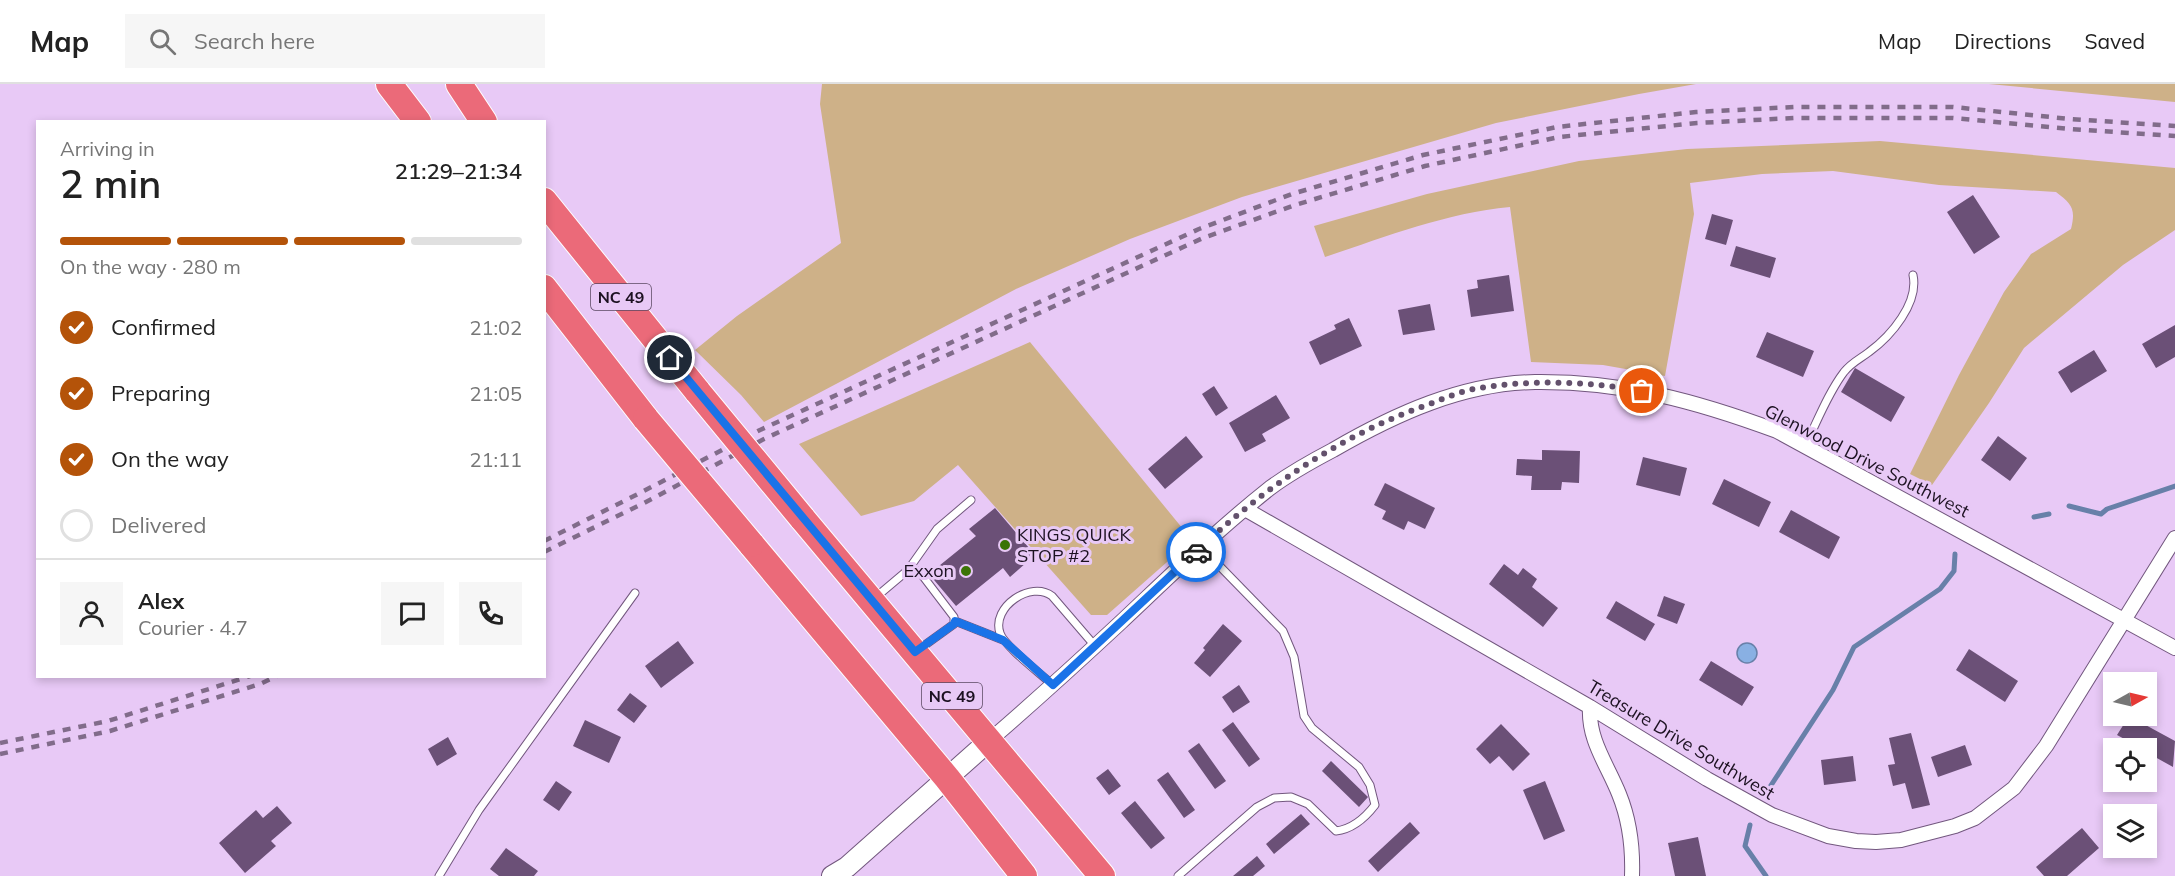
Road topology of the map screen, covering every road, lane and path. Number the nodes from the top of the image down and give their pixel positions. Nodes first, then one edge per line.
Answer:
1 (389, 84) edge
2 (459, 84) edge
3 (416, 120) edge
4 (483, 120) edge
5 (546, 203) edge
6 (1913, 275) dead end
7 (546, 291) edge
8 (1805, 446) junction
9 (971, 500) dead end
10 (1245, 509) junction
11 (2175, 537) edge
12 (1201, 547) junction
13 (908, 570) junction
14 (635, 593) dead end
15 (872, 601) junction
16 (2126, 620) junction
17 (955, 621) junction
18 (1003, 640) junction
19 (1095, 646) junction
20 (2175, 648) edge
21 (915, 652) junction
22 (1053, 685) junction
23 (1590, 707) junction
24 (990, 740) junction
25 (947, 778) junction
26 (439, 876) edge
27 (832, 876) edge
28 (1024, 876) edge
29 (1102, 876) edge
30 (1178, 876) edge
31 (1632, 876) edge

1 - 3 highway
2 - 4 highway
5 - 15 highway, NC 49 / NC 49, bridge
6 - 8 lane
7 - 25 highway, NC 49, bridge
8 - 10 street, Glenwood Drive Southwest
8 - 16 street, Glenwood Drive Southwest
9 - 13 lane
10 - 12 street, Glenwood Drive Southwest
10 - 23 street, Treasure Drive Southwest
11 - 16 street, Treasure Drive Southwest
12 - 19 street, Glenwood Drive Southwest
12 - 30 lane
13 - 15 lane
13 - 17 lane
14 - 26 lane
15 - 21 highway, NC 49 / NC 49
16 - 20 street, Glenwood Drive Southwest
16 - 23 street, Treasure Drive Southwest
17 - 18 lane
17 - 21 lane
18 - 19 lane
18 - 22 lane
19 - 22 street, Glenwood Drive Southwest
21 - 24 highway, NC 49 / NC 49
22 - 24 street, Glenwood Drive Southwest
23 - 31 street
24 - 25 street
24 - 29 highway, NC 49 / NC 49
25 - 27 street
25 - 28 highway, NC 49

